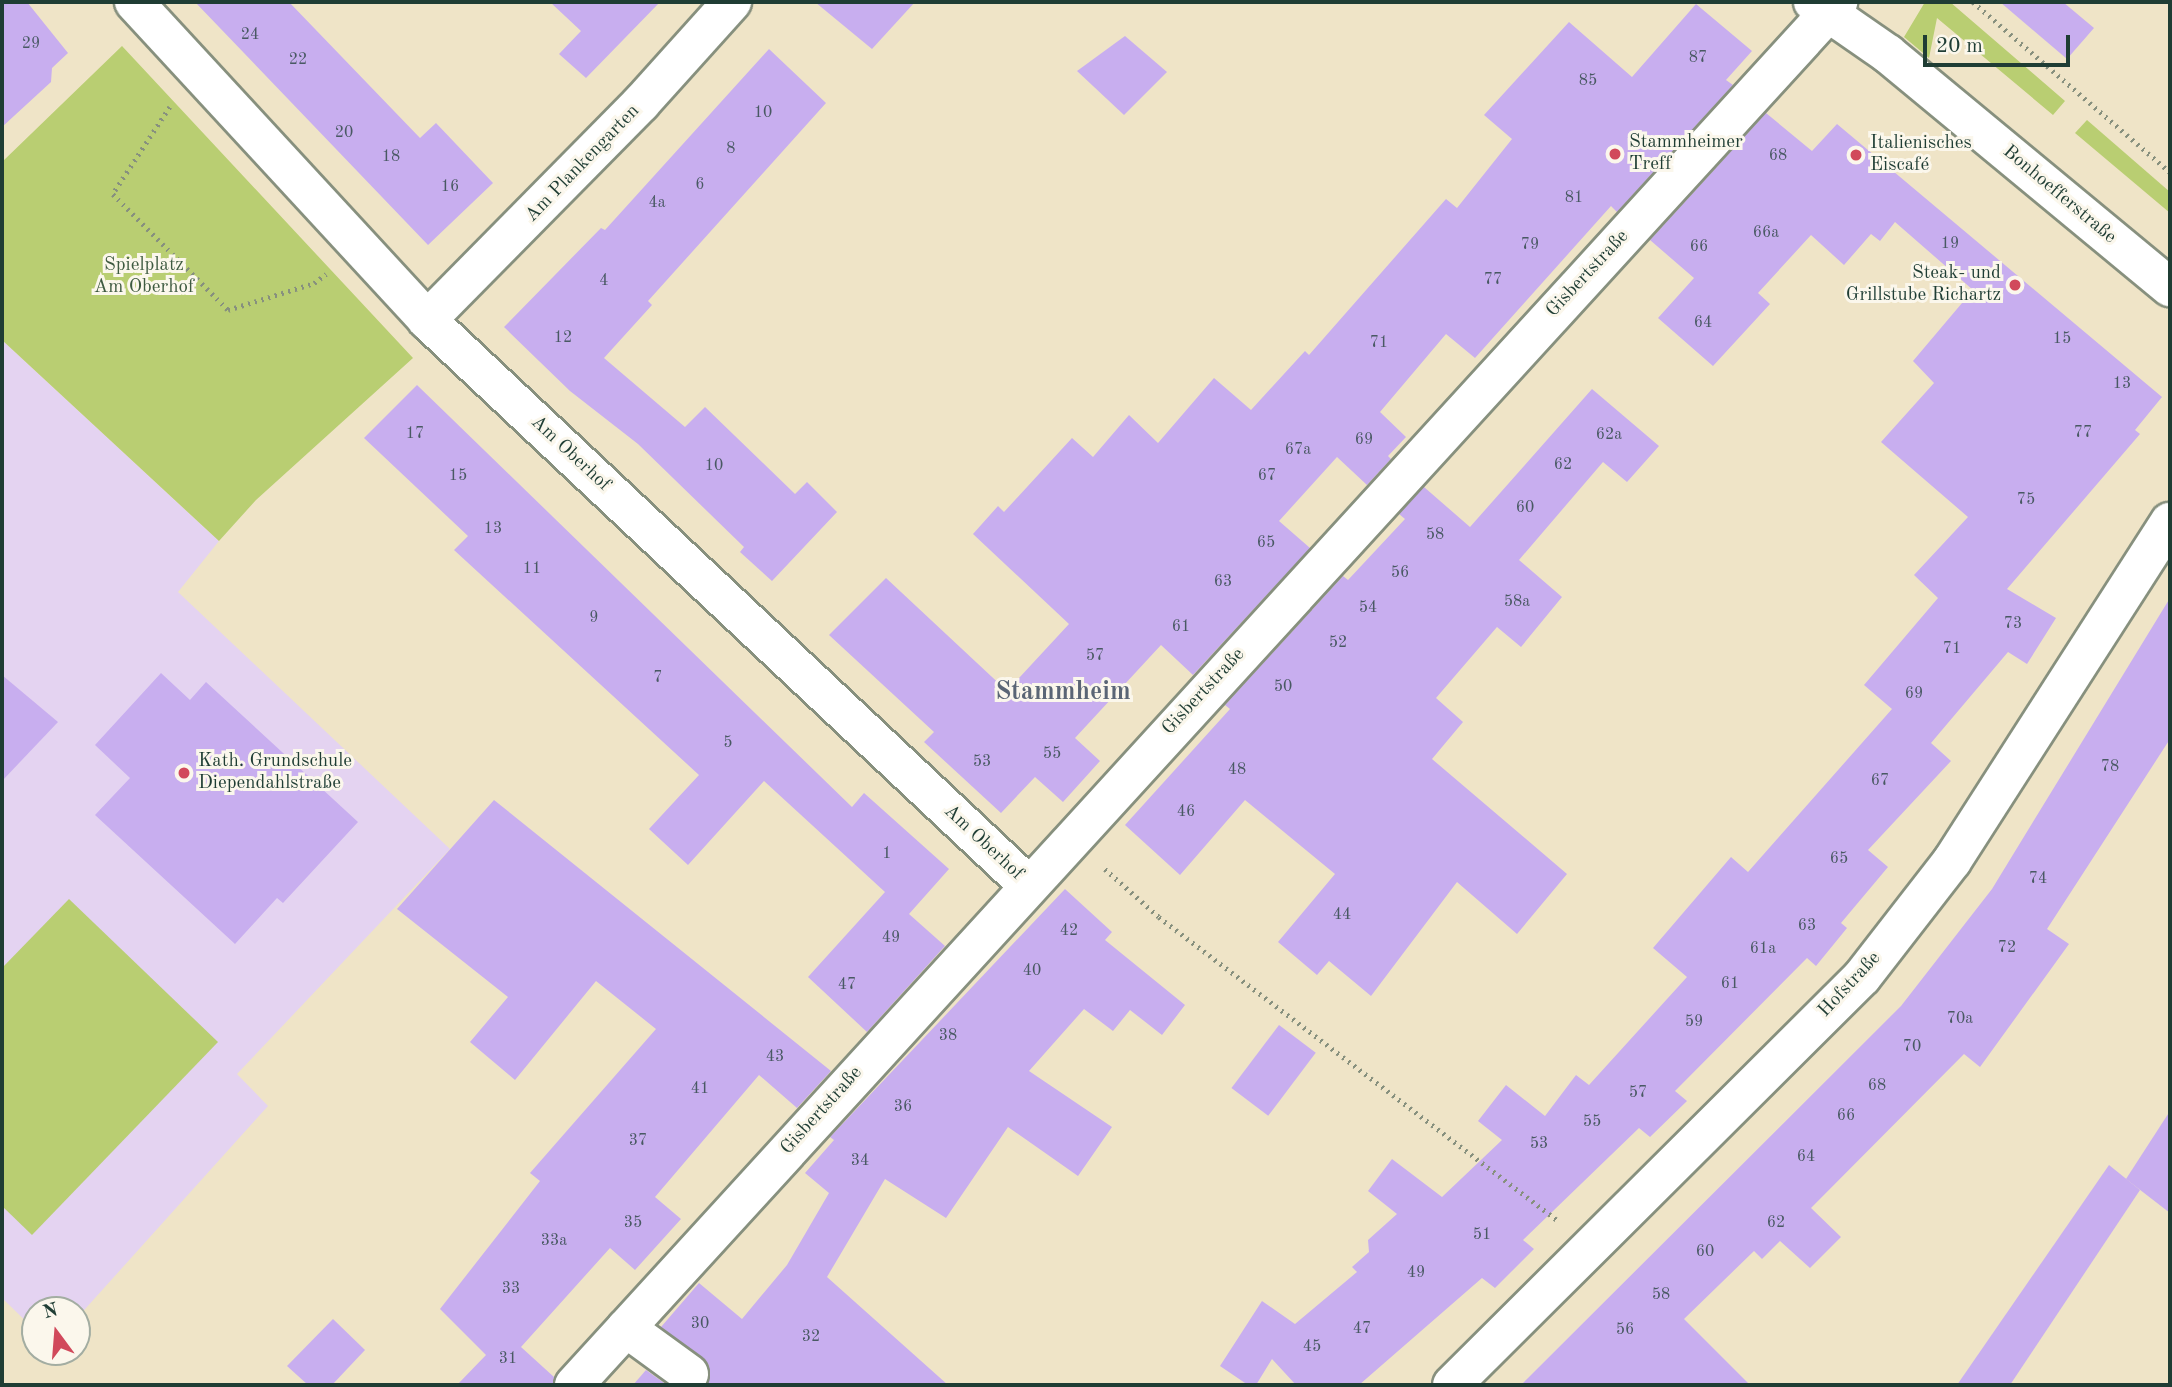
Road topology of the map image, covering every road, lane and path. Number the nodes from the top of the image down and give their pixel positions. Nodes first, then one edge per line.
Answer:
1 (134, 2) edge
2 (732, 2) edge
3 (1973, 2) edge
4 (1826, 5) edge
5 (196, 69) junction
6 (2170, 172) edge
7 (358, 248) junction
8 (2170, 288) edge
9 (427, 320) junction
10 (2170, 522) edge
11 (1071, 839) junction
12 (1028, 885) junction
13 (1590, 1247) junction
14 (626, 1328) junction
15 (689, 1374) dead end
16 (574, 1385) edge
17 (1452, 1385) edge

1 - 5 street, Am Oberhof
2 - 9 street, Am Plankengarten
3 - 6 path
4 - 8 street, Bonhoefferstraße
4 - 11 street, Gisbertstraße
5 - 7 street, Am Oberhof
5 - 7 path
7 - 9 street, Am Oberhof
9 - 12 street, Am Oberhof
10 - 13 street, Hofstraße
11 - 12 street, Gisbertstraße
11 - 13 path
12 - 14 street, Gisbertstraße
13 - 17 street, Hofstraße
14 - 15 street
14 - 16 street, Gisbertstraße

